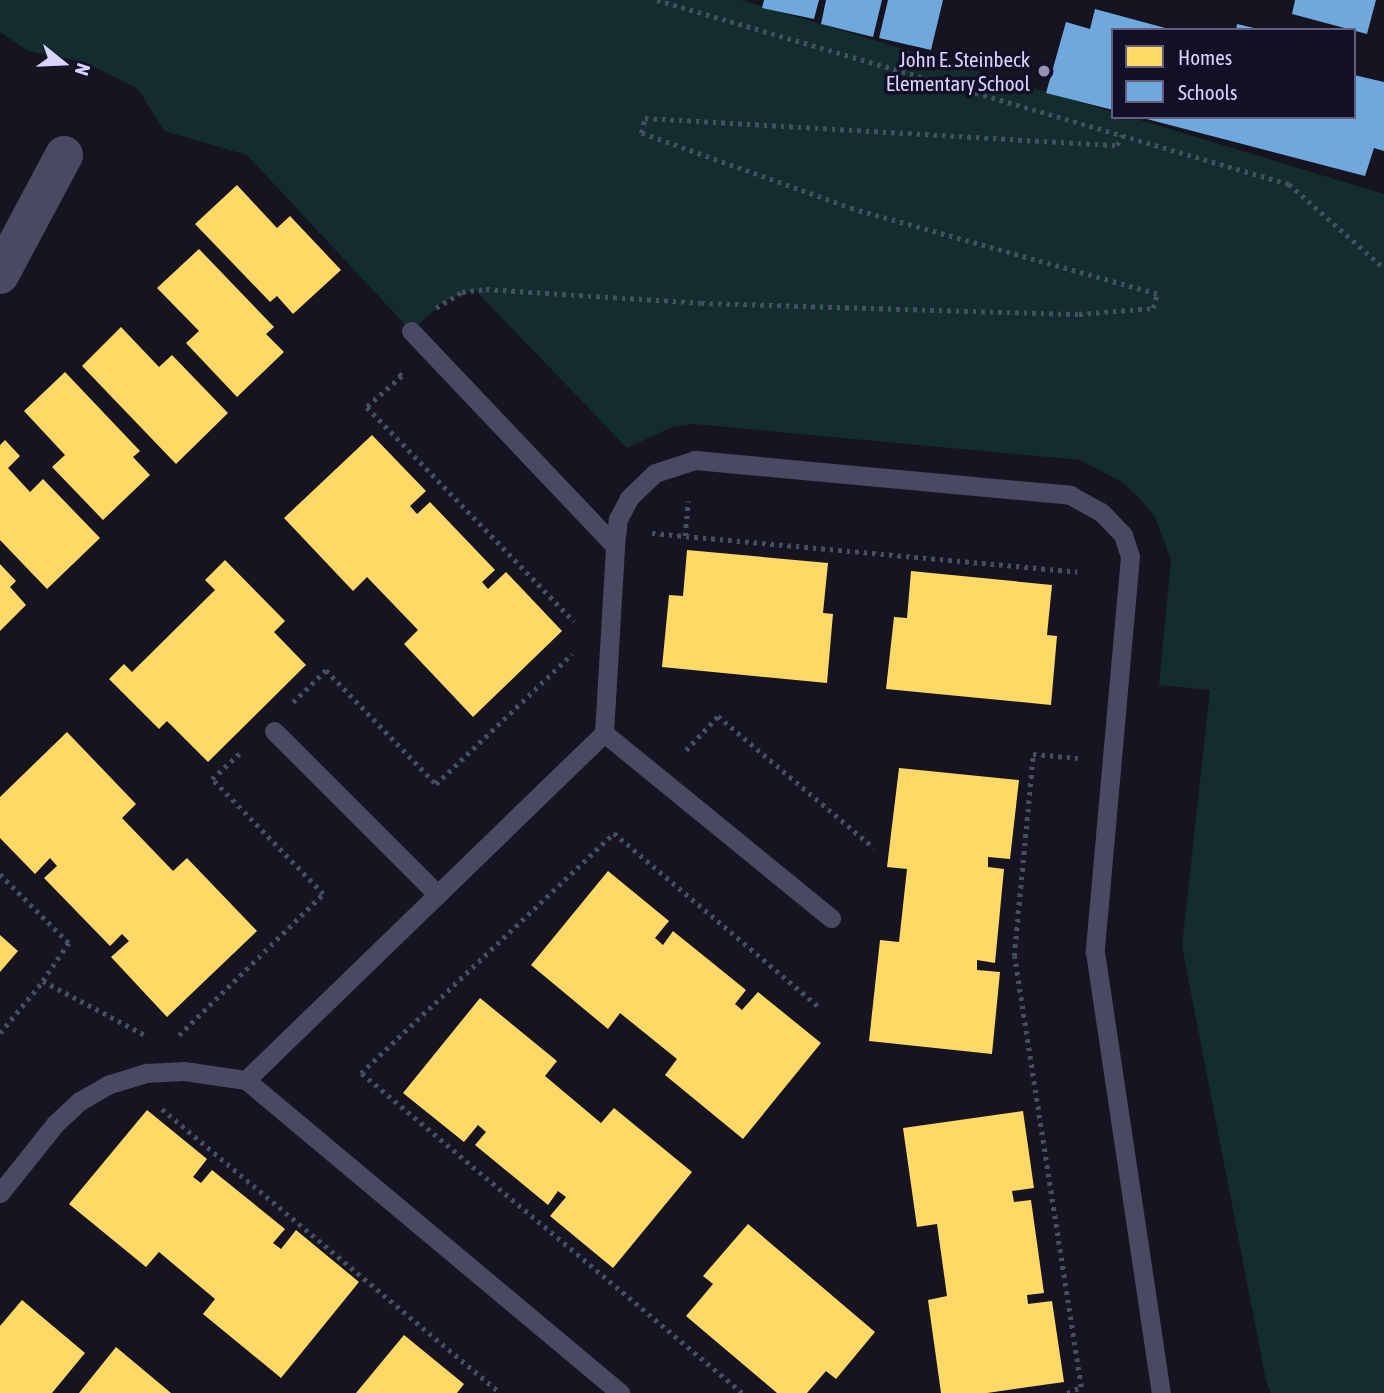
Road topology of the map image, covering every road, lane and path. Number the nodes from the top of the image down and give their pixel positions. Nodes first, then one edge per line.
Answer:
1 (657, 0) edge
2 (1122, 135) junction
3 (64, 155) dead end
4 (1384, 268) edge
5 (0, 275) edge
6 (411, 331) joint
7 (680, 498) dead end
8 (654, 523) dead end
9 (651, 533) junction
10 (685, 536) junction
11 (615, 546) junction
12 (650, 546) dead end
13 (1077, 572) dead end
14 (274, 731) dead end
15 (604, 733) junction
16 (678, 744) dead end
17 (1112, 761) junction
18 (874, 848) dead end
19 (437, 894) junction
20 (831, 918) dead end
21 (43, 981) dead end
22 (819, 1007) dead end
23 (0, 1033) edge
24 (246, 1080) junction
25 (159, 1106) dead end
26 (0, 1192) edge
27 (500, 1393) edge
28 (621, 1393) edge
29 (742, 1393) edge
30 (1067, 1393) edge
31 (1161, 1393) edge

1 - 2 path
2 - 4 path
2 - 6 path
3 - 5 street
6 - 11 lane
7 - 10 path
8 - 9 path
9 - 10 path
9 - 12 path
10 - 13 path
11 - 15 lane
11 - 17 lane
14 - 19 lane
15 - 19 lane
15 - 20 lane
16 - 18 path
17 - 30 path
17 - 31 lane
19 - 24 lane
21 - 23 path
22 - 29 path
24 - 26 lane
24 - 28 lane
25 - 27 path

